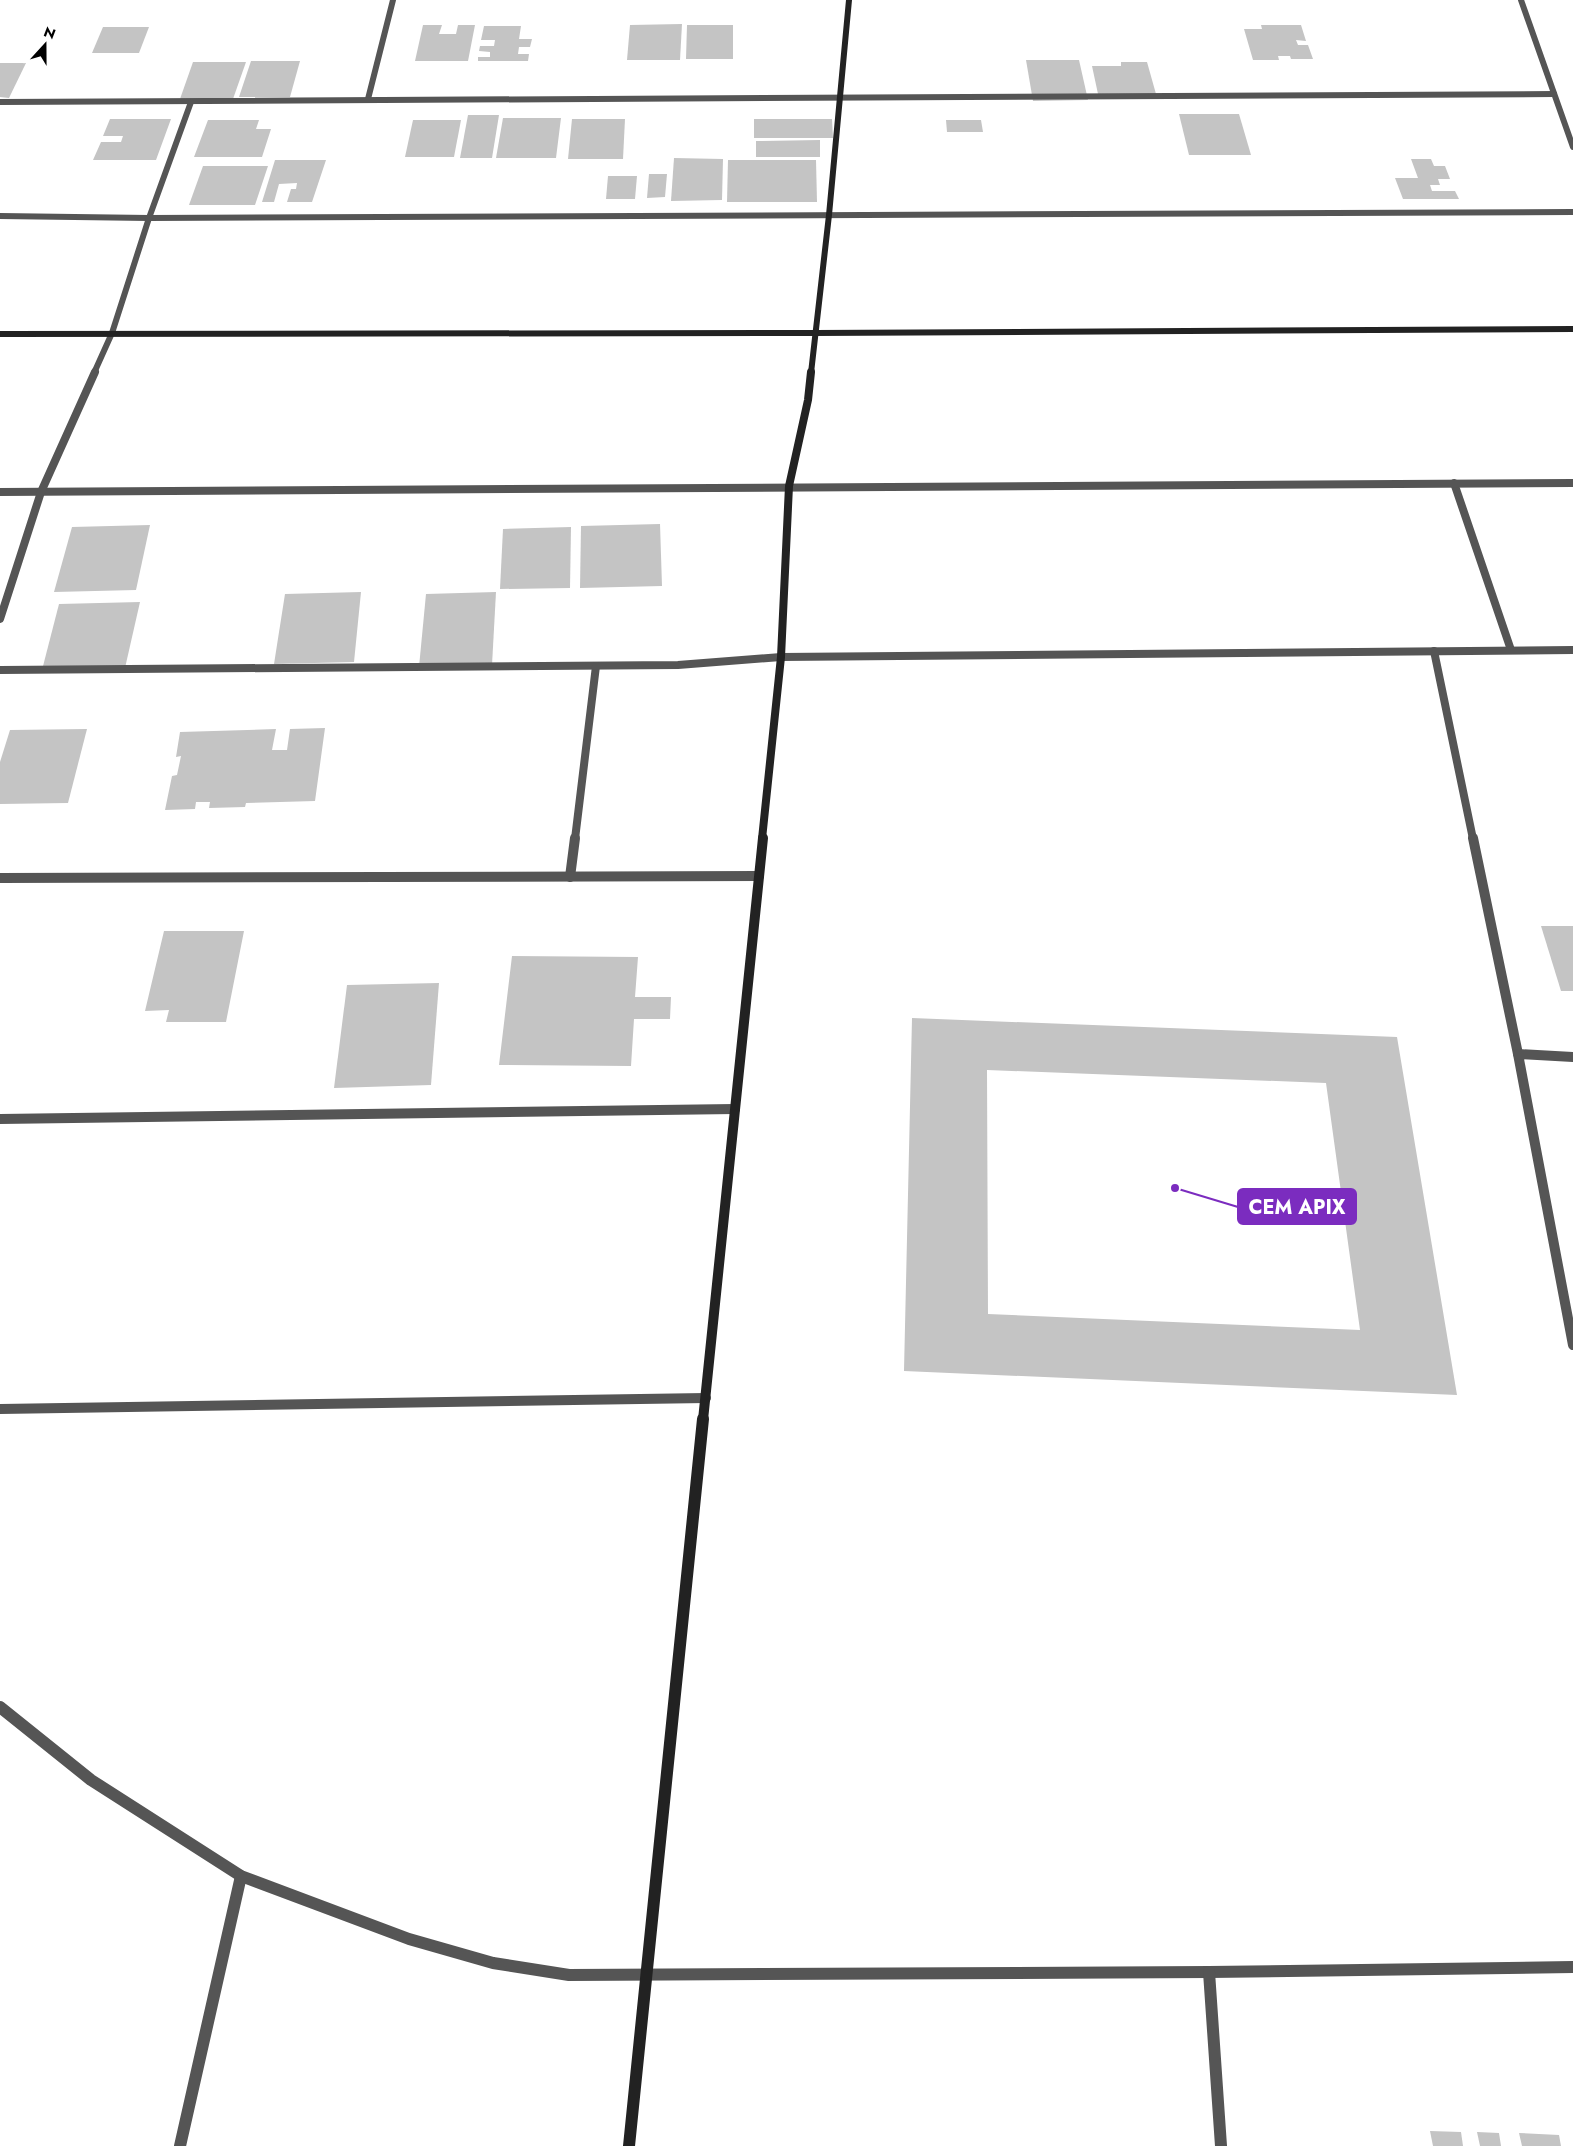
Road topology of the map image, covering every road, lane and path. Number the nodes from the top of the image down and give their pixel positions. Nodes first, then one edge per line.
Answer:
1 (393, 0) edge
2 (849, 0) edge
3 (1521, 0) edge
4 (1554, 94) junction
5 (839, 97) junction
6 (368, 99) junction
7 (0, 102) edge
8 (191, 102) junction
9 (1573, 147) edge
10 (1573, 212) edge
11 (829, 215) junction
12 (0, 216) edge
13 (149, 218) junction
14 (1573, 329) edge
15 (112, 333) junction
16 (815, 333) junction
17 (0, 334) edge
18 (1454, 483) junction
19 (1573, 483) edge
20 (789, 486) junction
21 (0, 492) edge
22 (41, 492) junction
23 (0, 620) edge
24 (1434, 650) junction
25 (1511, 650) junction
26 (1573, 650) edge
27 (781, 657) junction
28 (596, 666) junction
29 (0, 670) edge
30 (759, 876) junction
31 (570, 877) junction
32 (0, 878) edge
33 (1518, 1054) junction
34 (1573, 1057) edge
35 (735, 1108) junction
36 (0, 1119) edge
37 (1573, 1345) edge
38 (706, 1398) junction
39 (0, 1409) edge
40 (0, 1707) edge
41 (241, 1876) junction
42 (1573, 1967) edge
43 (1209, 1972) junction
44 (646, 1974) junction
45 (180, 2146) edge
46 (629, 2146) edge
47 (1221, 2146) edge

1 - 6 street
2 - 5 street
3 - 4 street
4 - 5 street
4 - 9 street
5 - 6 street
5 - 11 street
6 - 8 street
7 - 8 street
8 - 13 street
10 - 11 street
11 - 13 street
11 - 16 street
12 - 13 street
13 - 15 street
14 - 16 street
15 - 16 street
15 - 17 street
15 - 22 street
16 - 20 street
18 - 19 street
18 - 20 street
18 - 25 street
20 - 22 street
20 - 27 street
21 - 22 street
22 - 23 street
24 - 25 street
24 - 27 street
24 - 33 street
25 - 26 street
27 - 28 street
27 - 30 street
28 - 29 street
28 - 31 street
30 - 31 street
30 - 35 street
31 - 32 street
33 - 34 street
33 - 37 street
35 - 36 street
35 - 38 street
38 - 39 street
38 - 44 street
40 - 41 street
41 - 44 street
41 - 45 street
42 - 43 street
43 - 44 street
43 - 47 street
44 - 46 street

